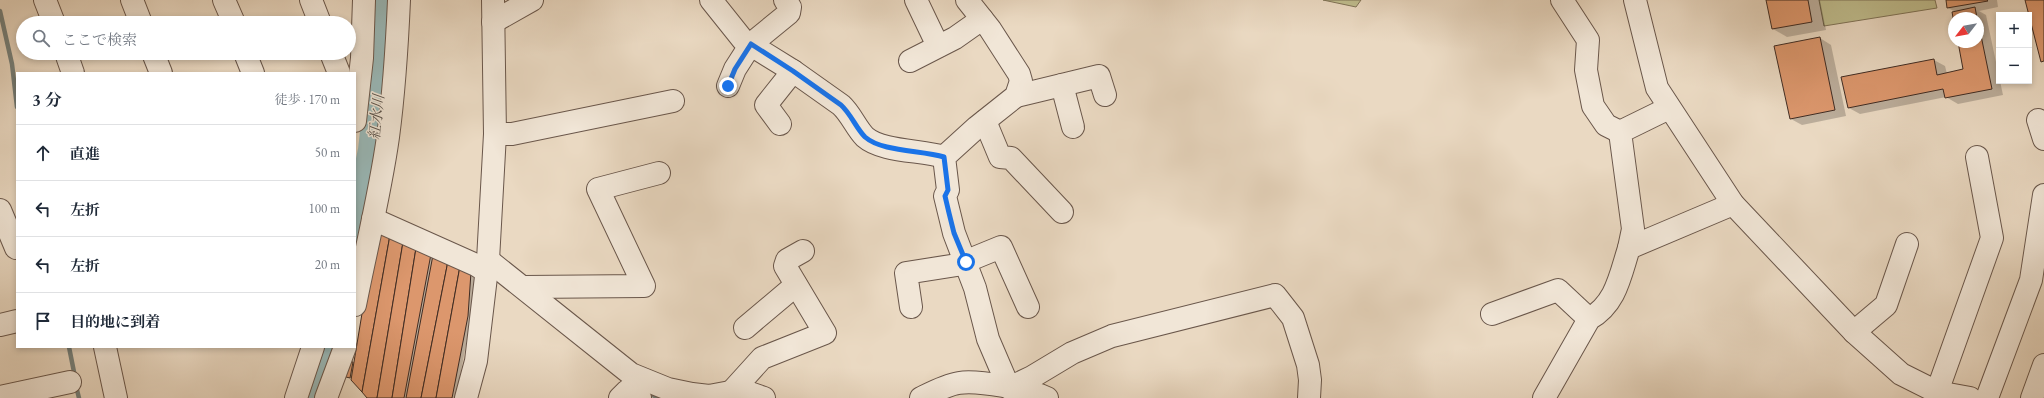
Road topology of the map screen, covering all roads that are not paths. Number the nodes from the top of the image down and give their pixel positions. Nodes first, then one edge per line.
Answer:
1 (45, 0) edge
2 (132, 0) edge
3 (224, 0) edge
4 (311, 0) edge
5 (364, 0) edge
6 (399, 0) edge
7 (493, 0) edge
8 (532, 0) edge
9 (711, 0) edge
10 (785, 0) edge
11 (916, 0) edge
12 (967, 0) edge
13 (1562, 0) edge
14 (1635, 0) edge
15 (51, 16) edge
16 (139, 16) edge
17 (231, 16) edge
18 (317, 16) edge
19 (982, 19) junction
20 (493, 22) junction
21 (751, 44) junction
22 (938, 46) junction
23 (68, 60) edge
24 (156, 60) edge
25 (248, 60) edge
26 (334, 60) edge
27 (910, 61) dead end
28 (793, 71) junction
29 (73, 72) edge
30 (161, 72) edge
31 (253, 72) edge
32 (339, 72) edge
33 (1062, 85) junction
34 (728, 86) dead end
35 (1105, 95) dead end
36 (1016, 96) junction
37 (673, 101) dead end
38 (1669, 108) junction
39 (356, 110) edge
40 (985, 121) junction
41 (780, 124) dead end
42 (1073, 127) dead end
43 (1620, 132) junction
44 (495, 134) junction
45 (944, 157) junction
46 (1977, 157) dead end
47 (659, 173) dead end
48 (2044, 195) edge
49 (1733, 204) junction
50 (0, 210) edge
51 (1062, 212) dead end
52 (373, 219) junction
53 (1907, 244) dead end
54 (1629, 248) junction
55 (11, 249) edge
56 (803, 251) dead end
57 (966, 262) junction
58 (488, 266) junction
59 (796, 285) junction
60 (524, 287) junction
61 (356, 300) edge
62 (911, 307) dead end
63 (1028, 307) dead end
64 (1492, 314) dead end
65 (1589, 319) junction
66 (16, 321) edge
67 (0, 325) edge
68 (745, 328) dead end
69 (1854, 332) junction
70 (104, 348) edge
71 (313, 348) edge
72 (345, 348) edge
73 (2044, 365) edge
74 (70, 382) dead end
75 (1009, 388) junction
76 (733, 390) junction
77 (1937, 392) junction
78 (0, 397) edge
79 (299, 397) edge
80 (116, 398) edge
81 (326, 398) edge
82 (466, 398) edge
83 (620, 398) edge
84 (640, 398) edge
85 (764, 398) edge
86 (921, 398) edge
87 (1047, 398) edge
88 (1309, 398) edge
89 (1544, 398) edge
90 (1970, 398) edge
91 (1987, 398) edge
92 (2032, 398) edge

1 - 15 street
2 - 16 street
3 - 17 street
4 - 18 street
5 - 39 street
6 - 52 street
7 - 20 street
8 - 20 street
9 - 21 street
10 - 21 street
11 - 22 street
12 - 19 street
13 - 43 street
14 - 38 street
19 - 22 street
19 - 36 street
20 - 44 street
21 - 28 street
21 - 34 street
22 - 27 street
23 - 29 street
24 - 30 street
25 - 31 street
26 - 32 street
28 - 41 street
28 - 45 street
33 - 35 street
33 - 36 street
33 - 42 street
36 - 40 street
37 - 44 street
38 - 43 street
38 - 49 street
40 - 45 street
40 - 51 street
43 - 54 street
44 - 58 street
45 - 57 street
46 - 77 street
47 - 60 street
48 - 91 street
49 - 54 street
49 - 69 street
50 - 55 street
52 - 58 street
52 - 61 street
53 - 69 street
54 - 65 street
56 - 59 street
57 - 62 street
57 - 63 street
57 - 75 street
58 - 60 street
58 - 82 street
59 - 68 street
59 - 76 street
60 - 76 street
64 - 65 street
65 - 89 street
66 - 67 street
69 - 77 street
70 - 80 street
71 - 79 street
72 - 81 street
73 - 92 street
74 - 78 street
75 - 86 street
75 - 87 street
75 - 88 street
76 - 85 street
77 - 90 street
83 - 84 street

